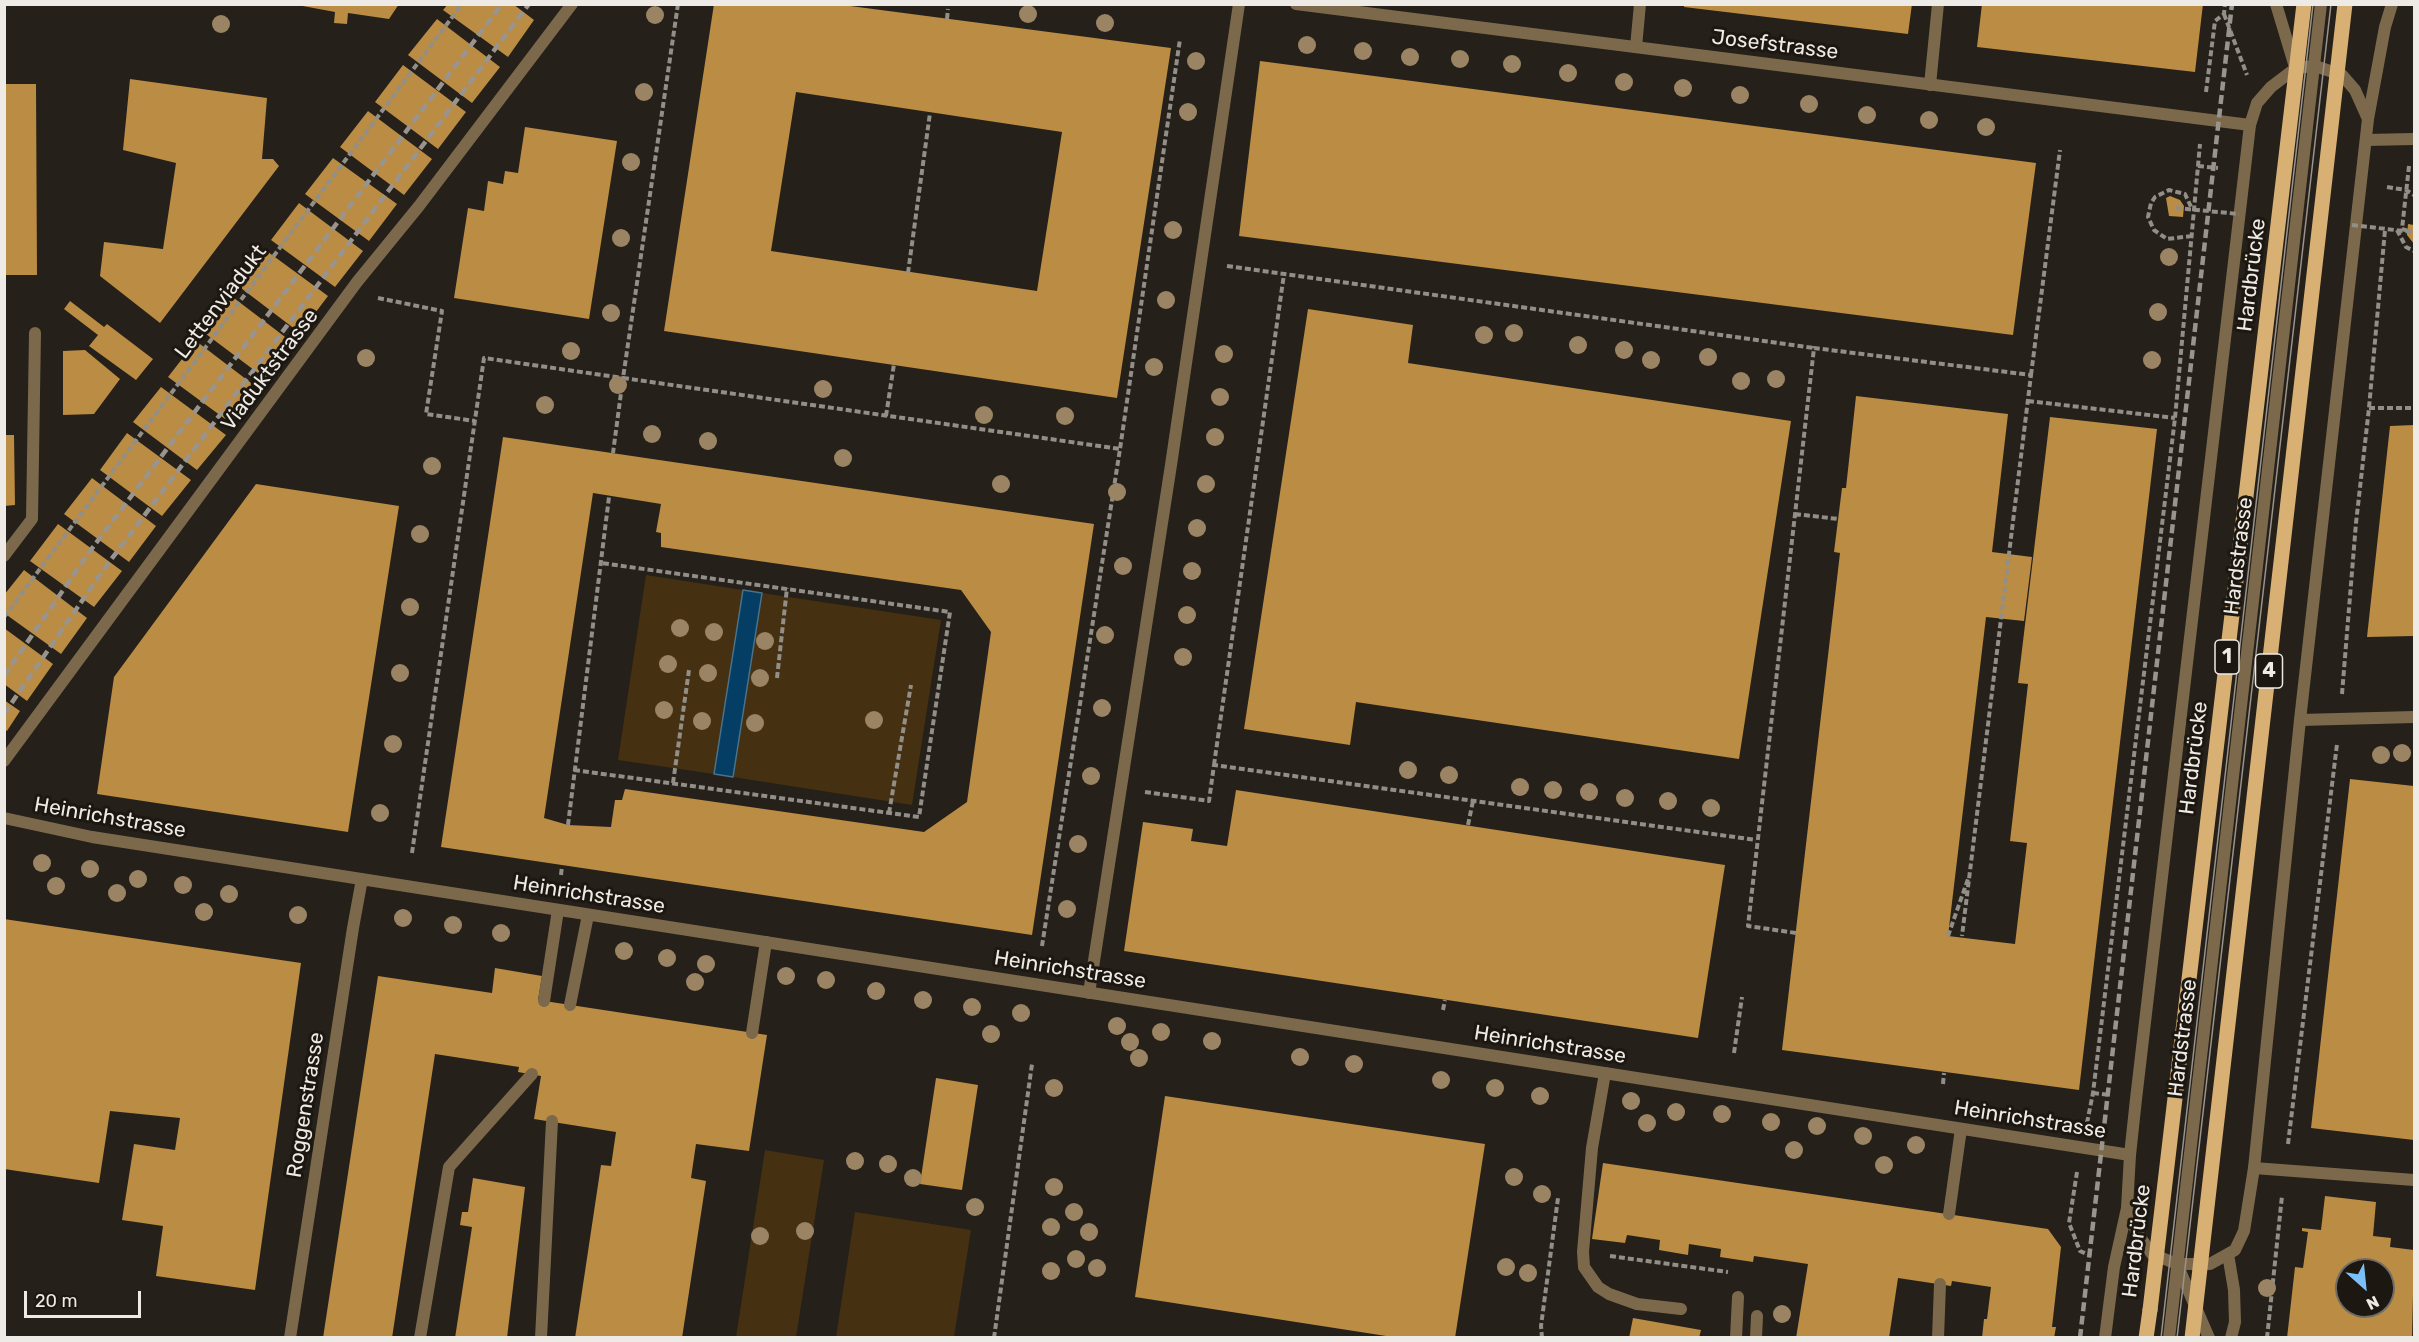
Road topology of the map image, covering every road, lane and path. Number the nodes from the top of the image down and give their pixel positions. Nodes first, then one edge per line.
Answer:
1 (462, 4) edge
2 (572, 4) edge
3 (678, 4) edge
4 (1239, 4) edge
5 (1296, 4) edge
6 (1640, 4) edge
7 (1938, 4) edge
8 (2225, 4) edge
9 (2276, 4) edge
10 (2304, 4) edge
11 (2321, 4) edge
12 (2345, 4) edge
13 (2392, 4) edge
14 (948, 9) dead end
15 (1386, 10) edge
16 (2224, 14) junction
17 (947, 19) dead end
18 (1180, 39) dead end
19 (1636, 47) junction
20 (2316, 66) junction
21 (2296, 68) junction
22 (1930, 85) junction
23 (2257, 104) junction
24 (930, 113) dead end
25 (2203, 119) junction
26 (2368, 119) junction
27 (2250, 125) junction
28 (2413, 139) edge
29 (2366, 140) junction
30 (2060, 150) dead end
31 (2388, 187) dead end
32 (2406, 190) junction
33 (2415, 195) edge
34 (2387, 198) dead end
35 (2176, 208) dead end
36 (2192, 209) junction
37 (2239, 214) dead end
38 (2386, 220) dead end
39 (2352, 225) dead end
40 (2397, 230) junction
41 (2192, 236) junction
42 (2415, 250) edge
43 (1225, 266) dead end
44 (908, 273) dead end
45 (1284, 274) junction
46 (355, 287) junction
47 (35, 333) dead end
48 (1814, 348) junction
49 (894, 364) dead end
50 (2031, 375) junction
51 (623, 378) junction
52 (2028, 401) junction
53 (2369, 408) junction
54 (2415, 408) edge
55 (886, 416) junction
56 (2175, 418) junction
57 (475, 421) junction
58 (1120, 449) junction
59 (613, 453) dead end
60 (609, 497) dead end
61 (1795, 514) junction
62 (1838, 519) dead end
63 (4, 556) edge
64 (601, 563) junction
65 (787, 588) junction
66 (4, 617) edge
67 (689, 670) dead end
68 (777, 678) dead end
69 (911, 685) dead end
70 (2415, 717) edge
71 (2340, 719) junction
72 (2300, 720) junction
73 (4, 761) edge
74 (1214, 765) junction
75 (574, 770) junction
76 (673, 783) junction
77 (1144, 792) dead end
78 (1473, 801) junction
79 (889, 813) junction
80 (4, 818) edge
81 (568, 825) dead end
82 (1468, 825) dead end
83 (1756, 840) junction
84 (412, 853) dead end
85 (562, 866) dead end
86 (1971, 870) junction
87 (561, 875) dead end
88 (362, 879) junction
89 (558, 910) junction
90 (588, 915) junction
91 (1796, 933) dead end
92 (1948, 936) dead end
93 (1962, 936) dead end
94 (766, 942) junction
95 (1042, 946) dead end
96 (1089, 993) junction
97 (1742, 997) dead end
98 (544, 1000) dead end
99 (1445, 1000) dead end
100 (570, 1005) dead end
101 (1443, 1010) dead end
102 (752, 1032) dead end
103 (1734, 1053) dead end
104 (1032, 1064) dead end
105 (1605, 1073) junction
106 (1944, 1073) dead end
107 (532, 1074) dead end
108 (1943, 1084) dead end
109 (552, 1122) dead end
110 (1961, 1129) junction
111 (2081, 1148) junction
112 (2130, 1155) junction
113 (2254, 1168) junction
114 (2285, 1170) junction
115 (2415, 1180) edge
116 (1559, 1196) dead end
117 (2127, 1208) junction
118 (1949, 1214) dead end
119 (1583, 1252) junction
120 (2228, 1254) junction
121 (2177, 1264) junction
122 (2114, 1267) junction
123 (1940, 1284) dead end
124 (1738, 1297) joint
125 (1681, 1309) dead end
126 (1757, 1316) dead end
127 (290, 1338) edge
128 (420, 1338) edge
129 (541, 1338) edge
130 (994, 1338) edge
131 (1542, 1338) edge
132 (1736, 1338) edge
133 (1756, 1338) edge
134 (1938, 1338) edge
135 (2105, 1338) edge
136 (2146, 1338) edge
137 (2169, 1338) edge
138 (2192, 1338) edge
139 (2209, 1338) edge
140 (2231, 1338) edge
141 (2267, 1338) edge

1 - 66 path, Lettenviadukt
2 - 46 street, Viaduktstrasse
3 - 51 path
4 - 96 street
5 - 15 street, Josefstrasse
6 - 19 street
7 - 22 street
8 - 16 path
9 - 21 street
10 - 136 main road, Hardbrücke / 1, bridge
11 - 20 street, Hardstrasse
12 - 138 main road, 4, bridge
13 - 26 street
14 - 17 path
15 - 19 street, Josefstrasse
16 - 23 path
16 - 25 path
18 - 58 path
19 - 22 street, Josefstrasse
20 - 21 street
20 - 26 street
20 - 121 street, Hardstrasse
21 - 23 street, Hardstrasse
22 - 25 street, Josefstrasse
23 - 27 street, Hardstrasse
24 - 44 path
25 - 27 street, Josefstrasse
25 - 41 path
26 - 29 street
27 - 112 street, Hardstrasse
28 - 29 street
28 - 32 path
29 - 72 street
30 - 50 path
31 - 34 path
32 - 33 path
32 - 40 path, bridge
35 - 36 path, bridge
36 - 37 path, bridge
36 - 41 path
38 - 53 path
39 - 40 path, bridge
40 - 42 path
41 - 56 path
43 - 45 path
45 - 48 path
45 - 74 path
46 - 57 path
46 - 73 street, Viaduktstrasse
47 - 63 street
48 - 50 path
48 - 61 path
49 - 55 path
50 - 52 path
51 - 55 path
51 - 57 path
51 - 59 path
52 - 56 path
52 - 86 path
53 - 54 path
53 - 71 path
55 - 58 path
56 - 111 path
57 - 84 path
58 - 95 path
60 - 64 path
61 - 62 path
61 - 83 path
64 - 65 path
64 - 75 path
65 - 68 path
65 - 79 path
67 - 76 path
69 - 79 path
70 - 71 street
71 - 72 street
71 - 114 path
72 - 113 street
74 - 77 path
74 - 78 path
75 - 76 path
75 - 81 path
76 - 79 path
78 - 82 path
78 - 83 path
80 - 88 street, Heinrichstrasse
83 - 91 path
85 - 87 path
86 - 92 path
86 - 93 path
88 - 89 street, Heinrichstrasse
88 - 127 street, Roggenstrasse
89 - 90 street, Heinrichstrasse
89 - 98 street
90 - 94 street, Heinrichstrasse
90 - 100 street
94 - 96 street, Heinrichstrasse
94 - 102 street
96 - 105 street, Heinrichstrasse
97 - 103 path
99 - 101 path
104 - 130 path
105 - 110 street, Heinrichstrasse
105 - 119 street
106 - 108 path
107 - 128 street
109 - 129 street
110 - 111 street, Heinrichstrasse
110 - 118 street
111 - 112 street, Heinrichstrasse
111 - 122 path
112 - 117 street, Hardstrasse
113 - 114 street
113 - 120 street
114 - 115 street
114 - 141 path
116 - 131 path
117 - 121 street, Hardstrasse
117 - 122 street, Hardstrasse
119 - 124 path
119 - 125 street
120 - 121 street, Hardstrasse
120 - 140 street
121 - 137 street, Hardstrasse
121 - 139 street, Hardstrasse
122 - 135 street, Hardstrasse
123 - 134 street
124 - 132 street
126 - 133 street

